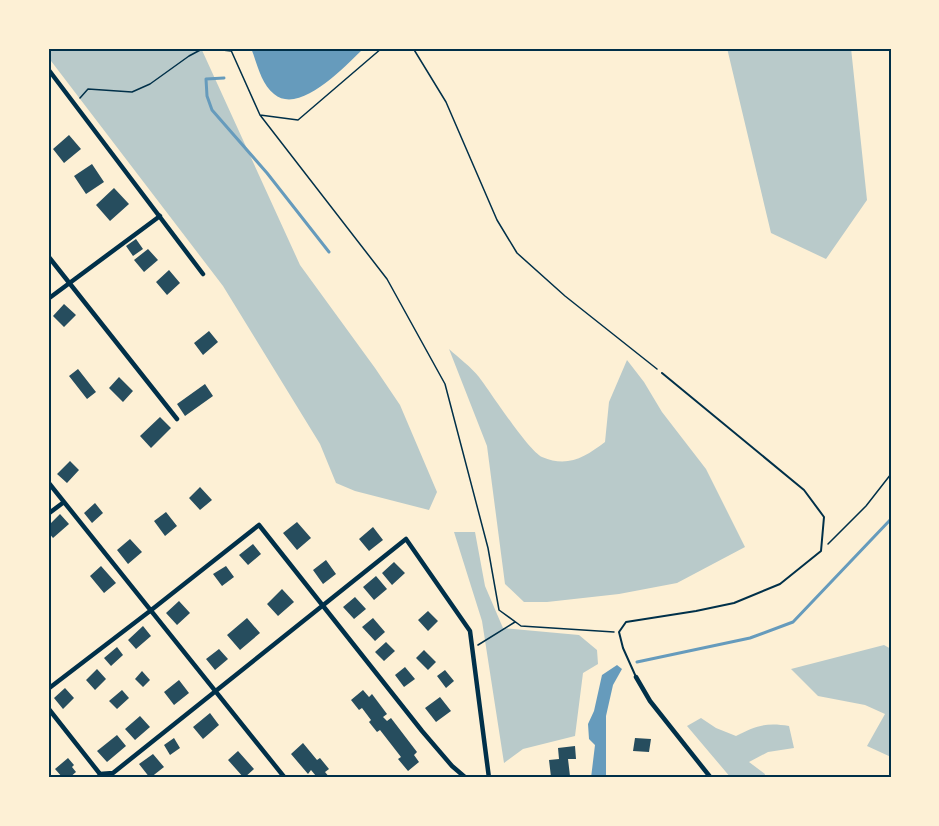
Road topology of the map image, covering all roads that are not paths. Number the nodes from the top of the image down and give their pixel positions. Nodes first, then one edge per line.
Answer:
1 (48, 69) edge
2 (160, 216) junction
3 (48, 256) edge
4 (203, 274) dead end
5 (69, 283) junction
6 (48, 299) edge
7 (662, 373) road end
8 (177, 419) dead end
9 (48, 482) edge
10 (64, 502) junction
11 (48, 514) edge
12 (323, 606) junction
13 (150, 611) junction
14 (636, 677) joint
15 (48, 688) edge
16 (215, 692) junction
17 (48, 708) edge
18 (99, 776) edge
19 (111, 778) edge
20 (285, 778) edge
21 (466, 778) edge
22 (489, 778) edge
23 (711, 778) edge

1 - 2 street
2 - 4 street
2 - 5 street
3 - 5 street
5 - 6 street
5 - 8 street
7 - 14 lane
9 - 10 street
10 - 11 street
10 - 13 street
12 - 13 street
12 - 16 street
12 - 21 street
12 - 22 street
13 - 15 street
13 - 16 street
14 - 23 street
16 - 18 street
16 - 20 street
17 - 18 street
18 - 19 street

